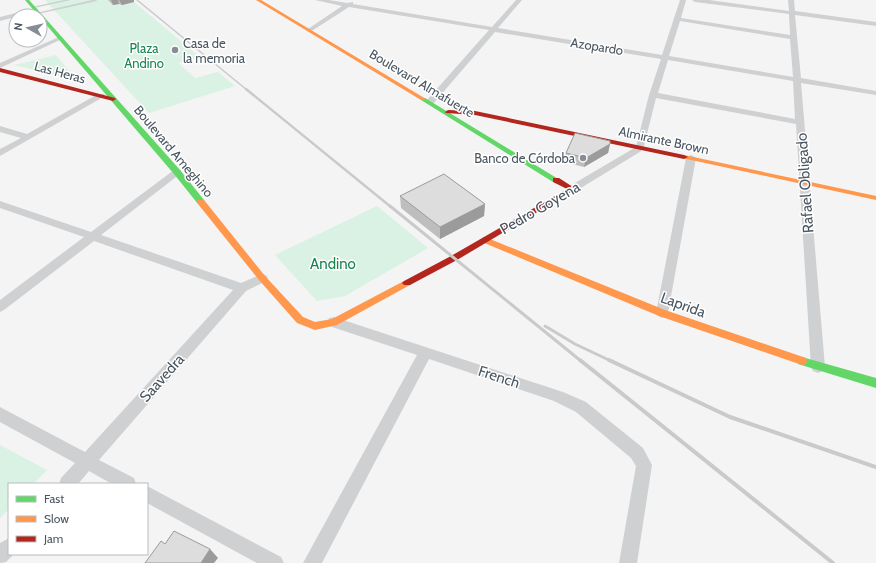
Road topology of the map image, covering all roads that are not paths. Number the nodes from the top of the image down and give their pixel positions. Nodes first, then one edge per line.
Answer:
1 (69, 0) edge
2 (94, 0) edge
3 (258, 0) edge
4 (318, 0) edge
5 (356, 0) edge
6 (519, 0) edge
7 (683, 0) edge
8 (695, 0) edge
9 (791, 0) edge
10 (349, 5) junction
11 (34, 7) edge
12 (792, 13) junction
13 (0, 15) edge
14 (0, 19) edge
15 (677, 19) junction
16 (876, 24) edge
17 (493, 28) junction
18 (310, 30) junction
19 (793, 37) junction
20 (61, 38) junction
21 (666, 57) junction
22 (0, 66) edge
23 (0, 70) edge
24 (797, 79) junction
25 (876, 93) edge
26 (653, 95) junction
27 (101, 96) junction
28 (113, 99) junction
29 (430, 102) junction
30 (446, 112) junction
31 (800, 122) junction
32 (0, 128) edge
33 (28, 137) junction
34 (640, 148) junction
35 (0, 153) edge
36 (691, 158) junction
37 (177, 172) junction
38 (805, 183) junction
39 (572, 189) junction
40 (876, 198) edge
41 (0, 204) edge
42 (92, 237) junction
43 (485, 240) junction
44 (262, 278) junction
45 (242, 288) junction
46 (0, 307) edge
47 (662, 313) junction
48 (300, 320) joint
49 (334, 322) junction
50 (425, 353) junction
51 (818, 367) junction
52 (876, 383) edge
53 (0, 414) edge
54 (87, 462) junction
55 (68, 483) edge
56 (126, 483) edge
57 (148, 495) edge
58 (8, 547) edge
59 (0, 556) edge
60 (275, 563) edge
61 (312, 563) edge
62 (628, 563) edge

1 - 11 lane
2 - 11 lane
3 - 18 main road, Boulevard Almafuerte
4 - 10 street, Azopardo
5 - 10 street
6 - 17 street
7 - 15 street
8 - 12 street
9 - 12 street, Rafael Obligado
10 - 17 street, Azopardo
10 - 18 street
11 - 13 street
11 - 14 street
11 - 20 main road, Boulevard Ameghino
12 - 16 street
12 - 19 street, Rafael Obligado
15 - 19 street
15 - 21 street
17 - 21 street, Azopardo
17 - 29 street
18 - 29 main road, Boulevard Almafuerte
19 - 24 street, Rafael Obligado
20 - 22 street
20 - 28 main road, Boulevard Ameghino
21 - 24 street, Azopardo
21 - 26 street
23 - 27 main road, Las Heras
24 - 25 street, Azopardo
24 - 31 street, Rafael Obligado
26 - 31 street
26 - 34 street
27 - 28 main road, Las Heras
27 - 33 street
28 - 37 main road, Boulevard Ameghino
29 - 30 main road, Boulevard Almafuerte
30 - 34 main road, Almirante Brown
30 - 39 main road, Boulevard Almafuerte
31 - 38 street, Rafael Obligado
32 - 33 street
33 - 35 street
34 - 36 main road, Almirante Brown
34 - 39 street, Pedro Goyena
36 - 38 main road, Almirante Brown
36 - 47 street
37 - 42 street
37 - 44 main road, Boulevard Ameghino
38 - 40 main road, Almirante Brown
38 - 51 street, Rafael Obligado
39 - 43 main road, Pedro Goyena
41 - 42 street
42 - 45 street
42 - 46 street
43 - 47 main road, Laprida
43 - 49 main road, Pedro Goyena
44 - 45 street, Saavedra
44 - 48 main road, Boulevard Ameghino
45 - 54 street, Saavedra
47 - 51 main road, Laprida
48 - 49 main road, Pedro Goyena
49 - 50 street, French
50 - 61 street
50 - 62 street, French
51 - 52 main road, Laprida
53 - 54 street
54 - 55 street, Saavedra
54 - 56 street
57 - 60 street
58 - 59 street

